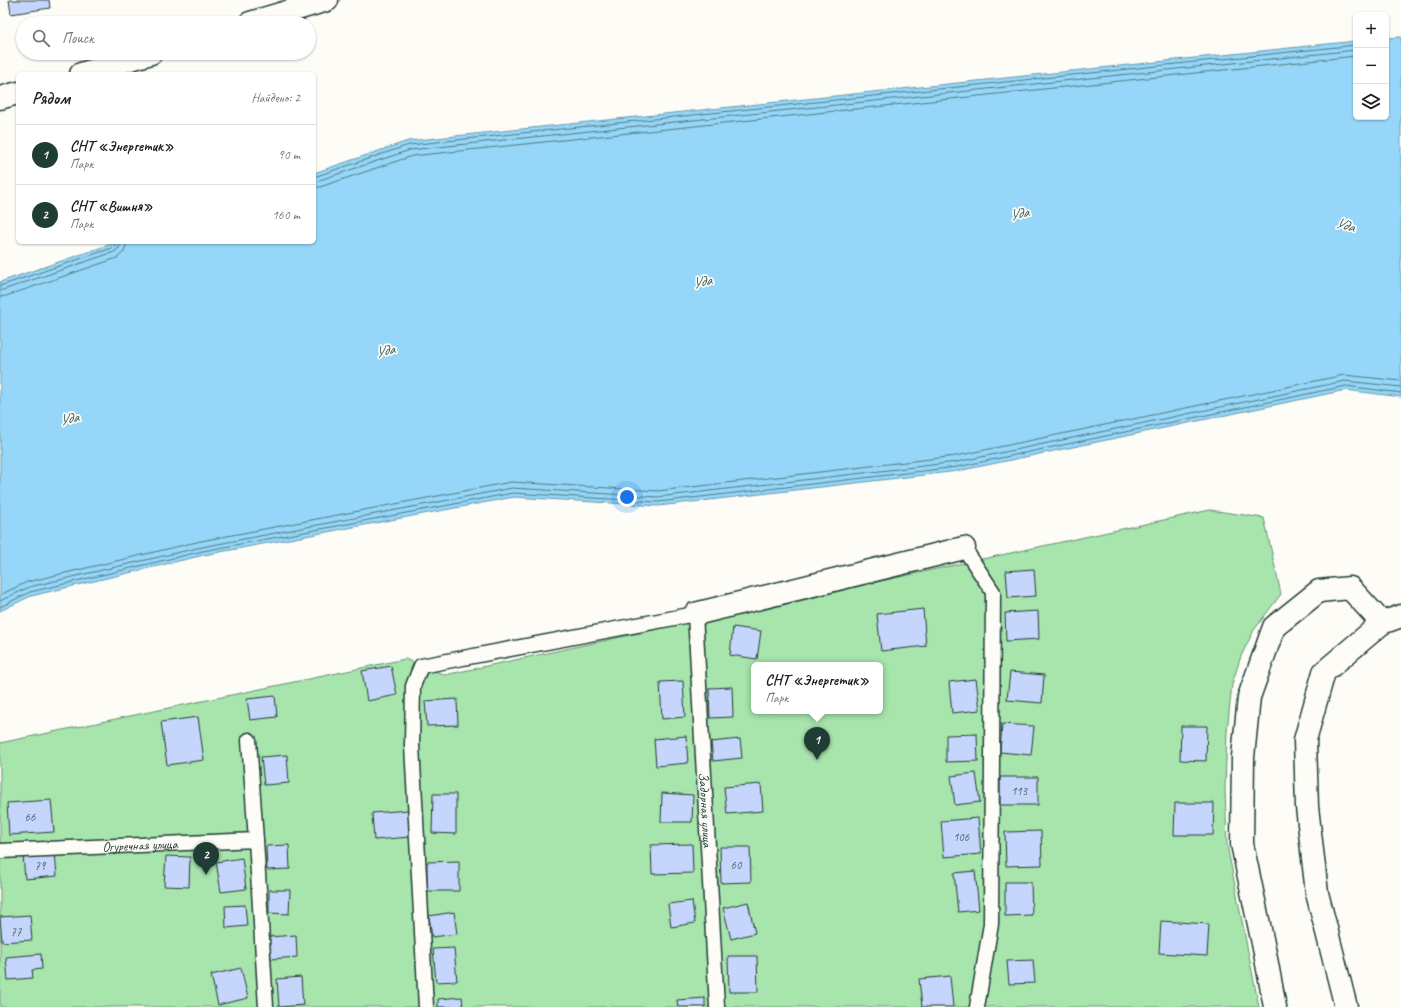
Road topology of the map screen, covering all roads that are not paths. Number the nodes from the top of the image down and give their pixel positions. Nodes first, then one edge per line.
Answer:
1 (327, 0) edge
2 (273, 16) edge
3 (127, 60) edge
4 (88, 72) edge
5 (16, 94) edge
6 (0, 98) edge
7 (964, 548) joint
8 (695, 614) junction
9 (1391, 619) edge
10 (250, 740) dead end
11 (256, 840) junction
12 (0, 851) edge
13 (266, 1007) edge
14 (426, 1007) edge
15 (717, 1007) edge
16 (977, 1007) edge
17 (1275, 1007) edge
18 (1346, 1007) edge

1 - 2 street
3 - 4 street
5 - 6 street
7 - 8 street
7 - 16 lane
8 - 14 lane
8 - 15 lane, Задорная улица
9 - 17 street
9 - 18 street
10 - 11 lane
11 - 12 lane, Огуречная улица
11 - 13 lane

